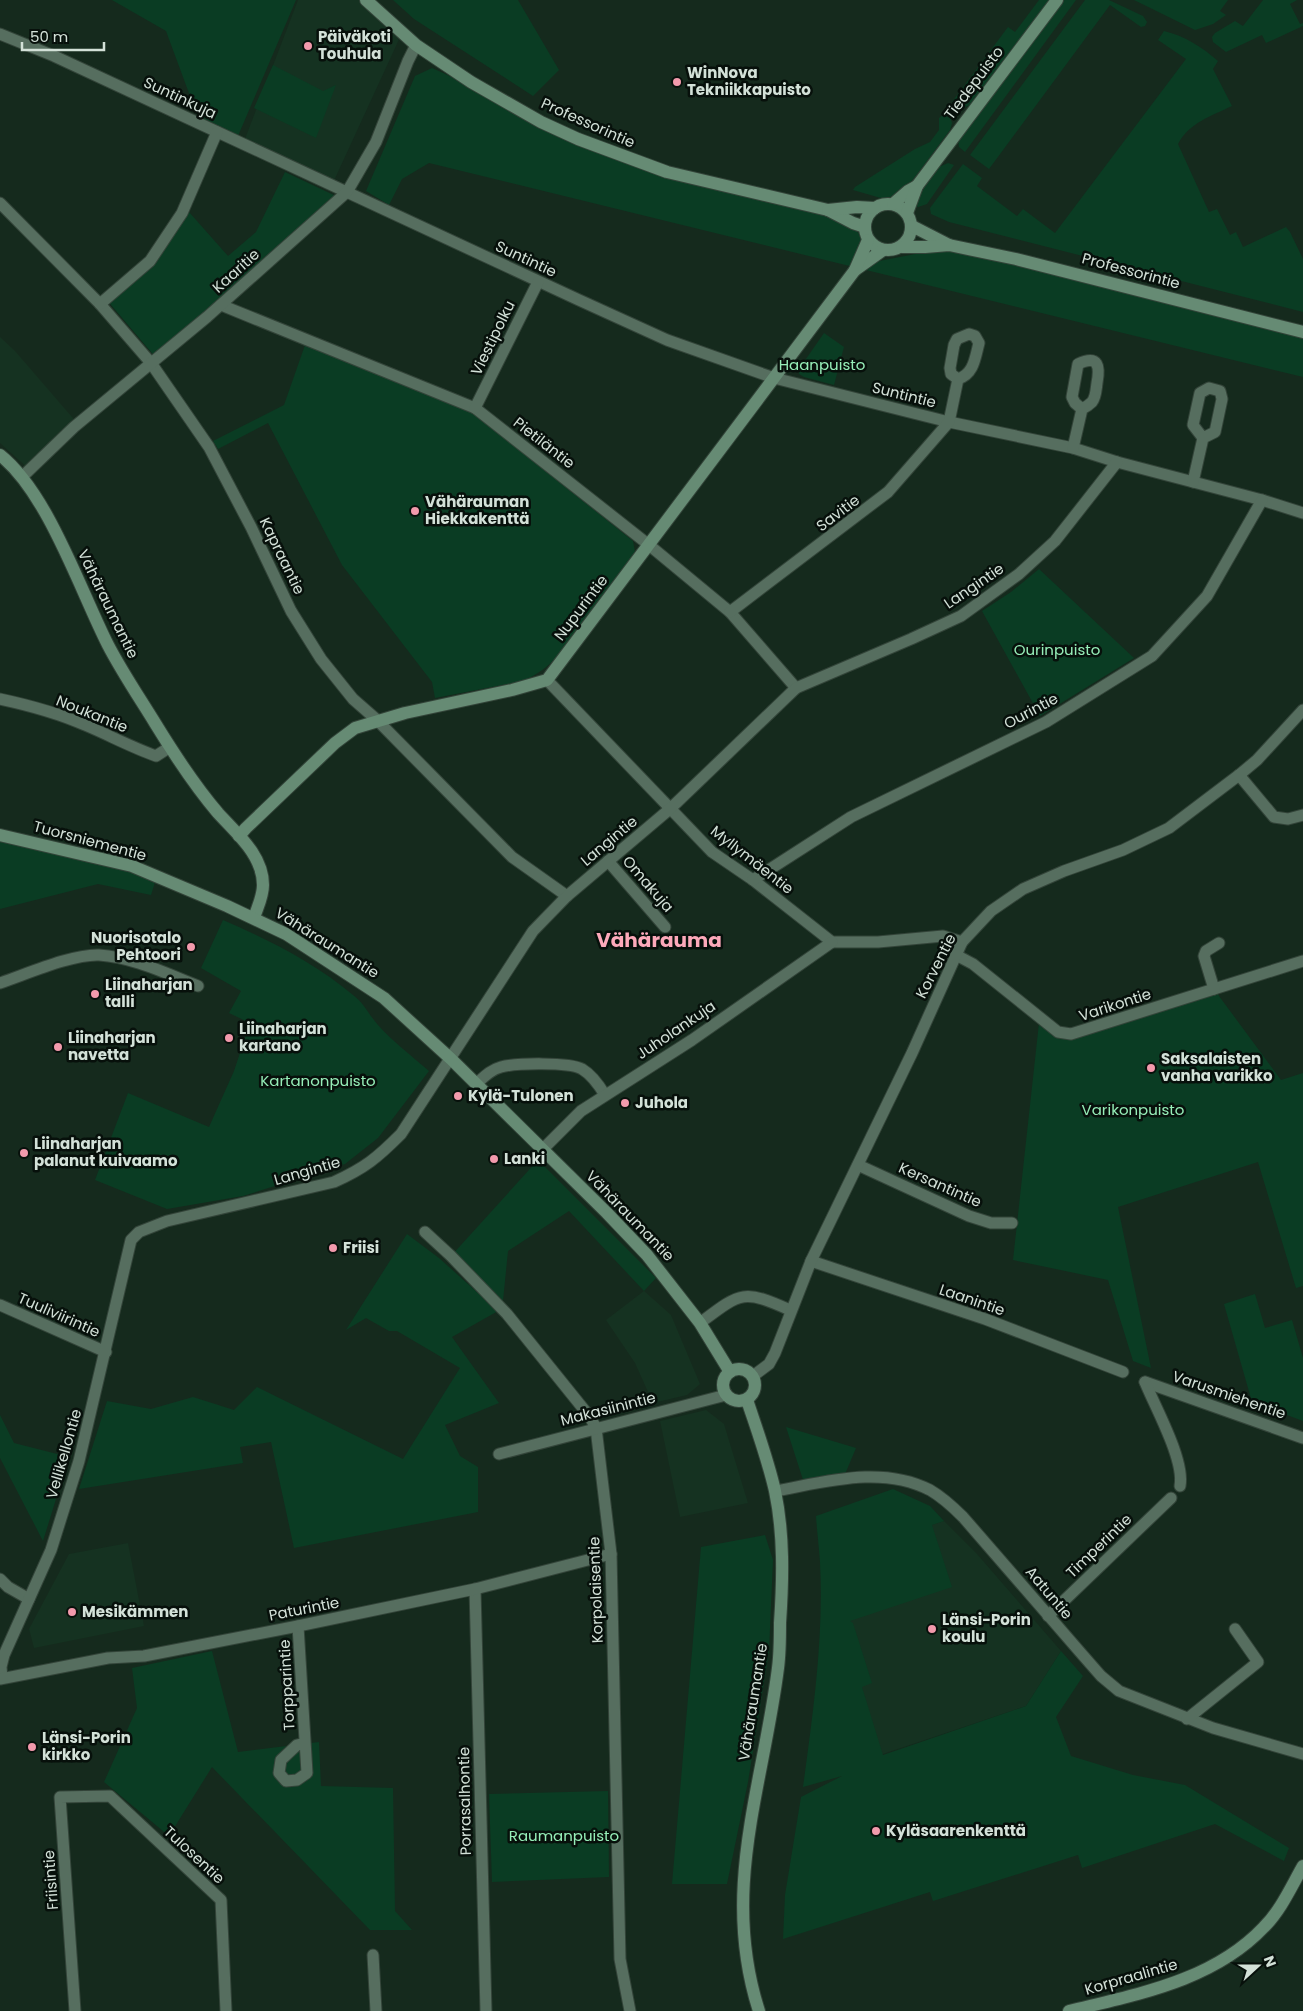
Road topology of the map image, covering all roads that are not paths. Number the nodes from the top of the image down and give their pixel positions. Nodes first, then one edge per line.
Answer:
1 (366, 0) edge
2 (1057, 0) edge
3 (0, 34) edge
4 (416, 45) junction
5 (217, 132) junction
6 (917, 186) junction
7 (346, 192) junction
8 (0, 203) edge
9 (893, 204) junction
10 (875, 208) junction
11 (828, 210) junction
12 (907, 213) junction
13 (912, 226) junction
14 (866, 234) junction
15 (949, 245) junction
16 (902, 247) junction
17 (883, 250) junction
18 (855, 270) junction
19 (538, 282) junction
20 (100, 304) junction
21 (221, 306) junction
22 (1303, 332) edge
23 (151, 363) junction
24 (774, 378) junction
25 (958, 379) dead end
26 (476, 408) junction
27 (1082, 409) dead end
28 (949, 422) junction
29 (1203, 438) dead end
30 (1072, 448) junction
31 (0, 455) edge
32 (1117, 462) junction
33 (22, 478) junction
34 (1193, 482) junction
35 (1262, 500) junction
36 (1303, 513) edge
37 (649, 545) junction
38 (730, 612) junction
39 (547, 680) junction
40 (796, 688) junction
41 (0, 699) edge
42 (1303, 710) edge
43 (377, 720) junction
44 (170, 747) junction
45 (1239, 775) junction
46 (671, 808) junction
47 (1303, 815) edge
48 (0, 835) edge
49 (239, 836) junction
50 (608, 861) junction
51 (753, 880) junction
52 (567, 896) junction
53 (254, 918) junction
54 (666, 927) dead end
55 (832, 942) junction
56 (962, 942) junction
57 (1219, 943) dead end
58 (956, 955) junction
59 (1303, 961) edge
60 (0, 983) edge
61 (198, 986) dead end
62 (1214, 989) junction
63 (451, 1059) junction
64 (476, 1084) junction
65 (605, 1095) junction
66 (542, 1150) junction
67 (858, 1165) junction
68 (1012, 1223) dead end
69 (139, 1232) joint
70 (425, 1232) dead end
71 (810, 1261) junction
72 (0, 1305) edge
73 (790, 1310) junction
74 (700, 1322) junction
75 (106, 1352) junction
76 (730, 1372) junction
77 (1122, 1372) dead end
78 (753, 1376) junction
79 (726, 1395) junction
80 (747, 1400) junction
81 (596, 1428) junction
82 (1303, 1438) edge
83 (499, 1454) dead end
84 (1180, 1486) dead end
85 (775, 1491) junction
86 (1171, 1498) dead end
87 (611, 1554) junction
88 (0, 1579) edge
89 (475, 1589) junction
90 (29, 1599) junction
91 (1048, 1616) junction
92 (298, 1626) junction
93 (1235, 1629) dead end
94 (1, 1678) edge
95 (1187, 1719) junction
96 (305, 1742) dead end
97 (1303, 1754) edge
98 (110, 1796) joint
99 (1303, 1866) edge
100 (373, 1955) dead end
101 (75, 2011) edge
102 (226, 2011) edge
103 (376, 2011) edge
104 (486, 2011) edge
105 (630, 2011) edge
106 (759, 2011) edge
107 (1069, 2011) edge

1 - 4 main road, Professorintie
2 - 6 main road, Tiedepuisto
3 - 5 street, Suntinkuja
4 - 7 street, Kaaritie
4 - 11 main road, Professorintie
5 - 7 street, Suntinkuja
5 - 20 street
6 - 9 main road, Tiedepuisto
6 - 12 main road, Tiedepuisto
7 - 19 street, Suntintie
7 - 21 street, Kaaritie
8 - 20 street, Kapraantie
9 - 10 main road
9 - 12 main road
10 - 11 main road, Professorintie
10 - 14 main road
11 - 14 main road, Professorintie
12 - 13 main road
13 - 15 main road, Professorintie
13 - 16 main road
14 - 17 main road
14 - 18 main road, Nupurintie
15 - 16 main road, Professorintie
15 - 22 main road, Professorintie
16 - 17 main road
17 - 18 main road, Nupurintie
18 - 24 main road, Nupurintie
19 - 24 street, Suntintie
19 - 26 street, Viestipolku
20 - 23 street, Kapraantie
21 - 23 street, Kaaritie
21 - 26 street, Pietiläntie
23 - 33 street, Kaaritie
23 - 43 street, Kapraantie
24 - 28 street, Suntintie
24 - 37 main road, Nupurintie
25 - 28 street
26 - 37 street, Pietiläntie
27 - 30 street
28 - 30 street, Suntintie
28 - 38 street, Savitie
29 - 34 street
30 - 32 street, Suntintie
31 - 33 main road, Vähäraumantie
32 - 34 street, Suntintie
32 - 40 street, Langintie
33 - 44 main road, Vähäraumantie
34 - 35 street, Suntintie
35 - 36 street, Suntintie
35 - 51 street, Ourintie
37 - 38 street, Pietiläntie
37 - 39 main road, Nupurintie
38 - 40 street, Pietiläntie
39 - 43 main road
39 - 46 street, Myllymäentie
40 - 46 street, Langintie
41 - 44 street, Noukantie
42 - 45 street, Korventie
43 - 49 main road
43 - 52 street, Kapraantie
44 - 49 main road, Vähäraumantie
45 - 47 street
45 - 56 street, Korventie
46 - 50 street, Langintie
46 - 51 street, Myllymäentie
48 - 53 main road, Tuorsniementie
49 - 53 main road, Vähäraumantie
50 - 52 street, Langintie
50 - 54 street, Omakuja
51 - 55 street, Myllymäentie
52 - 63 street, Langintie
53 - 63 main road, Vähäraumantie
55 - 56 street
55 - 65 street, Juholankuja
56 - 58 street, Korventie
57 - 62 street
58 - 62 street, Varikontie
58 - 67 street, Korventie
59 - 62 street, Varikontie
60 - 61 street
63 - 64 main road, Vähäraumantie
63 - 69 street, Langintie
64 - 65 street
64 - 66 main road, Vähäraumantie
65 - 66 street, Juholankuja
66 - 74 main road, Vähäraumantie
67 - 68 street, Kersantintie
67 - 71 street, Korventie
69 - 75 street, Vellikellontie
70 - 81 street, Korpolaisentie
71 - 73 street, Korventie
71 - 77 street, Laanintie
72 - 75 street, Tuuliviirintie
73 - 74 street
73 - 78 street, Korventie
74 - 76 main road, Vähäraumantie
75 - 90 street, Vellikellontie
76 - 78 main road
76 - 79 main road
78 - 80 main road
79 - 80 main road
79 - 81 street, Makasiinintie
80 - 85 main road, Vähäraumantie
81 - 83 street, Makasiinintie
81 - 87 street, Korpolaisentie
82 - 84 street, Varusmiehentie
85 - 91 street, Aatuntie
85 - 106 main road, Vähäraumantie
86 - 91 street, Timperintie
87 - 89 street, Paturintie
87 - 105 street, Korpolaisentie
88 - 90 street
89 - 92 street, Paturintie
89 - 104 street, Porrasalhontie
90 - 94 street, Vellikellontie
91 - 95 street, Aatuntie
92 - 94 street, Paturintie
92 - 96 street, Torpparintie
93 - 95 street
95 - 97 street, Aatuntie
98 - 101 street, Friisintie
98 - 102 street, Tulosentie
99 - 107 main road, Korpraalintie
100 - 103 street

